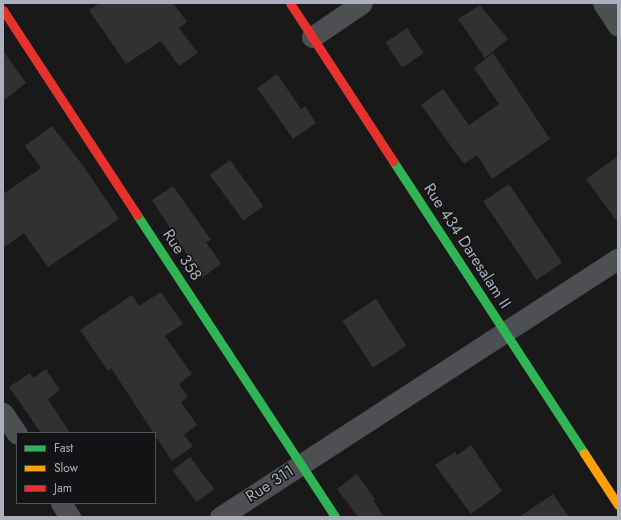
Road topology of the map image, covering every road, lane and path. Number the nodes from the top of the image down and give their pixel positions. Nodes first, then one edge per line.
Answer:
1 (290, 3) edge
2 (362, 3) edge
3 (603, 3) edge
4 (3, 10) edge
5 (618, 26) edge
6 (312, 37) junction
7 (618, 259) edge
8 (505, 332) junction
9 (3, 413) edge
10 (16, 432) edge
11 (301, 465) junction
12 (62, 504) edge
13 (618, 505) edge
14 (70, 517) edge
15 (220, 517) edge
16 (335, 517) edge

1 - 6 street, Rue 434 Daresalam II
2 - 6 street
3 - 5 street
4 - 11 street, Rue 358
6 - 8 street, Rue 434 Daresalam II
7 - 8 street, Rue 311
8 - 11 street, Rue 311
8 - 13 street, Rue 434 Daresalam II
9 - 10 street
11 - 15 street, Rue 311
11 - 16 street, Rue 358
12 - 14 street

